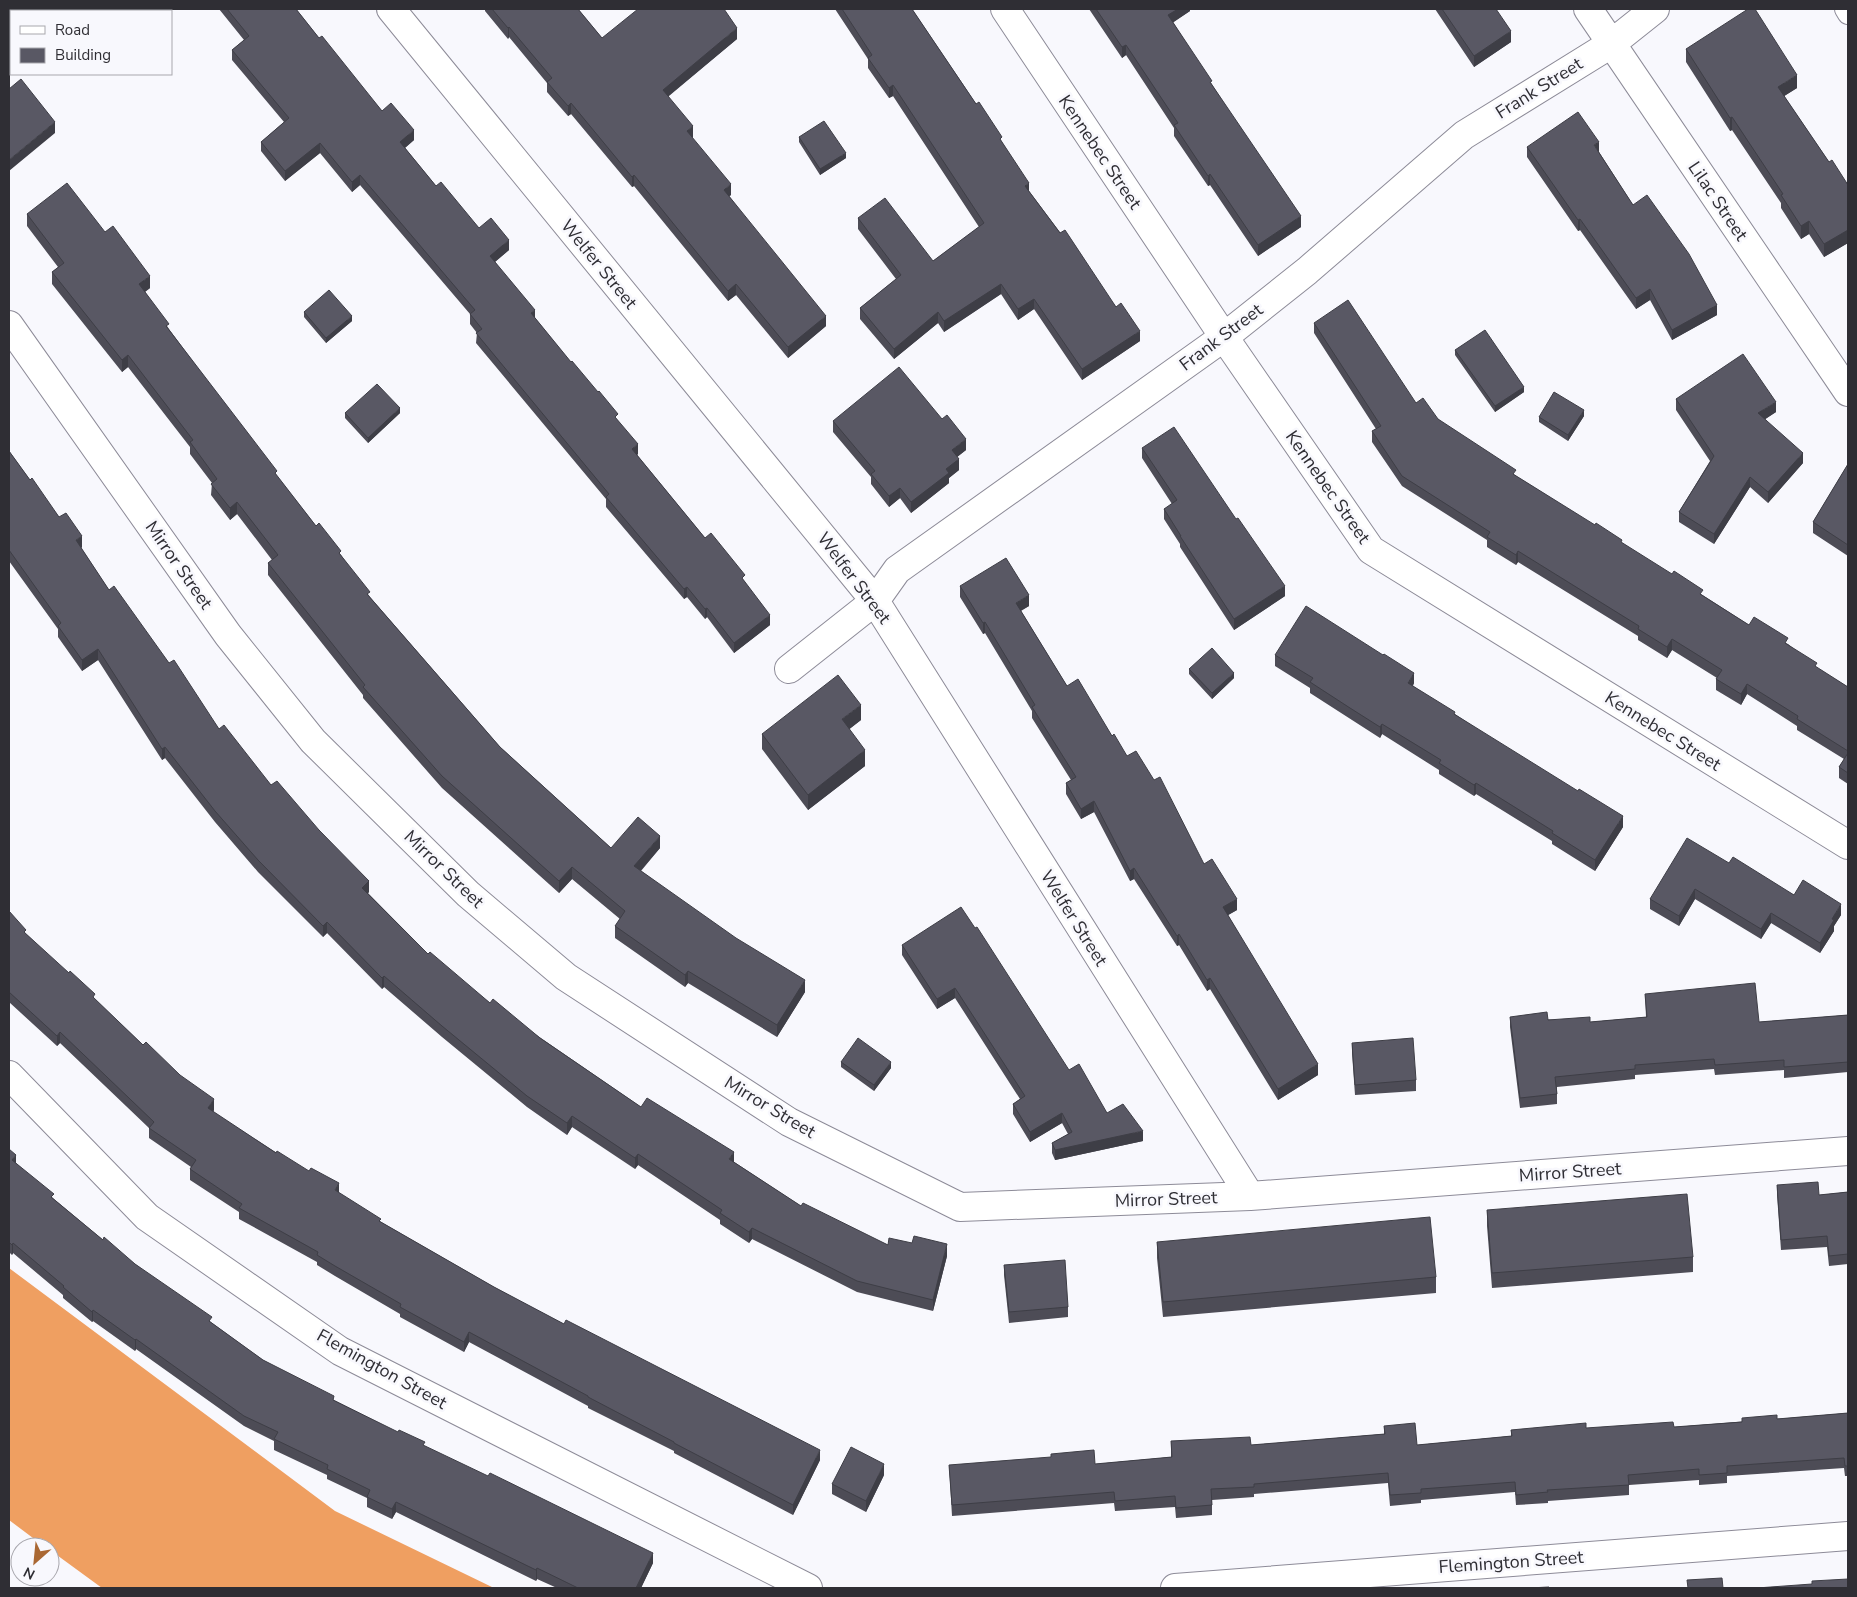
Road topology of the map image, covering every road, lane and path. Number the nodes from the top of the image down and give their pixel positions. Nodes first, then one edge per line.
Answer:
1 (391, 9) edge
2 (1005, 9) edge
3 (1588, 9) edge
4 (1655, 9) edge
5 (1845, 9) edge
6 (1848, 14) edge
7 (1611, 44) junction
8 (9, 325) edge
9 (1224, 337) junction
10 (1848, 392) edge
11 (875, 601) junction
12 (789, 669) dead end
13 (1848, 845) edge
14 (9, 1075) edge
15 (1848, 1151) edge
16 (1250, 1196) junction
17 (1848, 1536) edge
18 (808, 1588) edge
19 (1175, 1588) edge

1 - 11 street, Welfer Street
2 - 9 street, Kennebec Street
3 - 7 street, Lilac Street
4 - 7 street, Frank Street
5 - 6 lane
7 - 9 street, Frank Street
7 - 10 street, Lilac Street
8 - 16 street, Mirror Street
9 - 11 street, Frank Street
9 - 13 street, Kennebec Street
11 - 12 street, Frank Street
11 - 16 street, Welfer Street
14 - 18 street, Flemington Street
15 - 16 street, Mirror Street
17 - 19 street, Flemington Street

